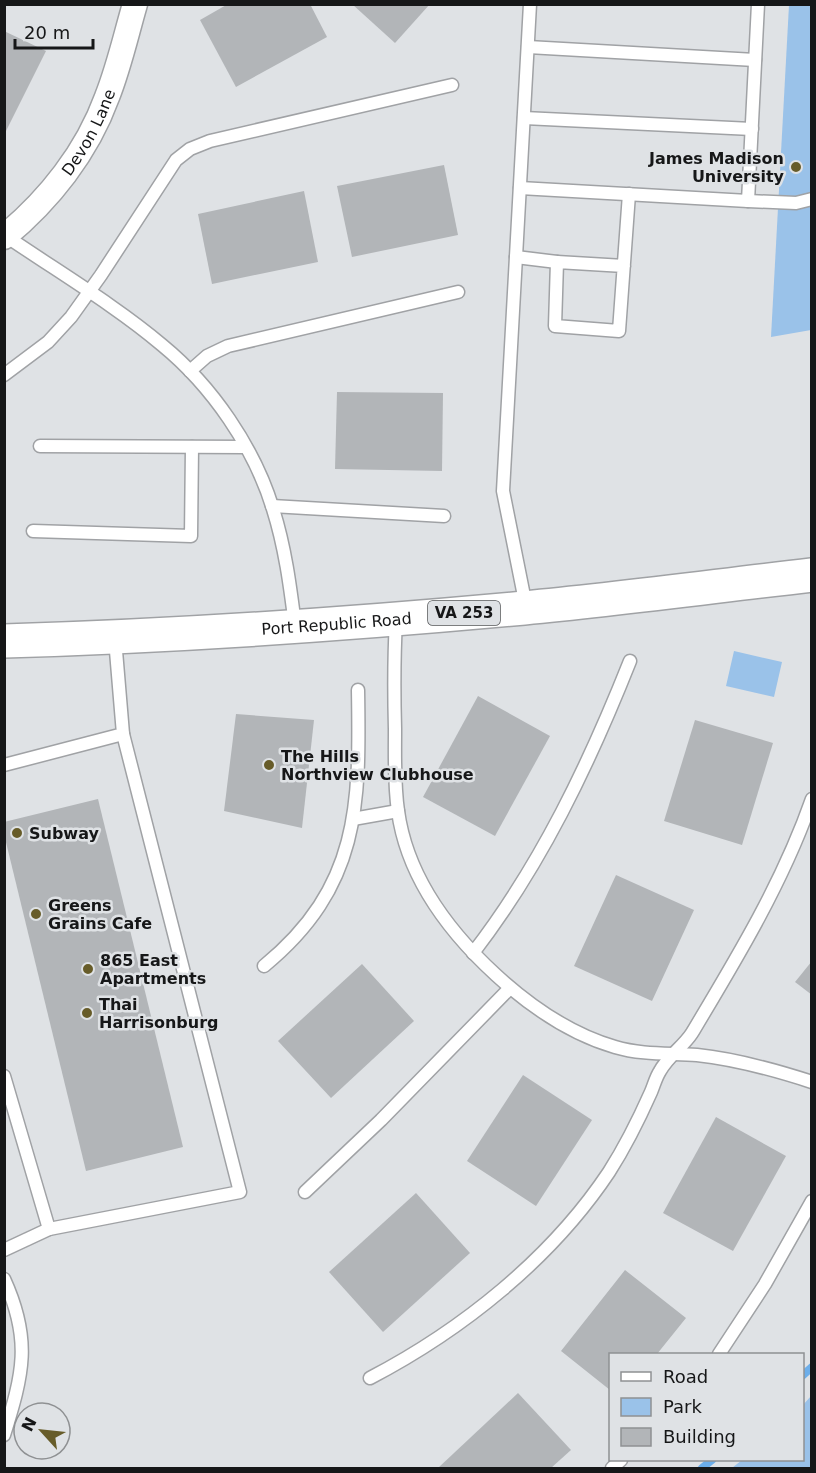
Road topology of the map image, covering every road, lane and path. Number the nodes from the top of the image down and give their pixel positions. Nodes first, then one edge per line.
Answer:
1 (135, 4) edge
2 (530, 4) edge
3 (758, 4) edge
4 (528, 47) junction
5 (755, 60) junction
6 (452, 85) dead end
7 (524, 118) junction
8 (752, 129) junction
9 (520, 188) junction
10 (629, 194) junction
11 (812, 199) edge
12 (748, 201) junction
13 (5, 237) edge
14 (516, 257) junction
15 (557, 262) junction
16 (624, 266) junction
17 (459, 292) dead end
18 (89, 293) junction
19 (190, 371) junction
20 (4, 375) edge
21 (40, 446) dead end
22 (192, 447) junction
23 (245, 447) junction
24 (272, 506) junction
25 (444, 516) dead end
26 (33, 531) dead end
27 (812, 575) edge
28 (526, 608) junction
29 (396, 619) junction
30 (295, 627) junction
31 (115, 638) junction
32 (4, 641) edge
33 (630, 661) dead end
34 (358, 690) dead end
35 (123, 734) junction
36 (4, 765) edge
37 (812, 799) edge
38 (398, 811) junction
39 (353, 819) junction
40 (473, 953) junction
41 (264, 966) dead end
42 (510, 988) junction
43 (674, 1054) junction
44 (5, 1075) edge
45 (812, 1082) edge
46 (305, 1192) dead end
47 (812, 1201) edge
48 (49, 1230) junction
49 (4, 1250) edge
50 (4, 1279) edge
51 (720, 1353) edge
52 (370, 1378) dead end
53 (4, 1435) edge

1 - 13 street, Devon Lane
2 - 4 lane
3 - 5 lane
4 - 5 lane
4 - 7 lane
5 - 8 lane
6 - 18 lane
7 - 8 lane
7 - 9 lane
8 - 12 lane
9 - 10 lane
9 - 14 lane
10 - 12 lane
10 - 16 lane
11 - 12 lane
13 - 18 lane
14 - 15 lane
14 - 28 lane
15 - 16 lane
15 - 16 lane
17 - 19 lane
18 - 19 lane
18 - 20 lane
19 - 23 lane
21 - 22 lane
22 - 23 lane
22 - 26 lane
23 - 24 lane
24 - 25 lane
24 - 30 lane
27 - 28 main road, Port Republic Road / VA 253
28 - 29 main road, Port Republic Road / VA 253
29 - 30 main road, Port Republic Road / VA 253
29 - 38 lane
30 - 31 main road, Port Republic Road / VA 253
31 - 32 main road, Port Republic Road / VA 253
31 - 35 lane
33 - 40 lane
34 - 39 lane
35 - 36 lane
35 - 48 lane
37 - 43 lane
38 - 39 lane
38 - 40 lane
39 - 41 lane
40 - 42 lane
42 - 43 lane
42 - 46 lane
43 - 45 lane
43 - 52 lane
44 - 48 lane
47 - 51 lane
48 - 49 lane
50 - 53 lane

